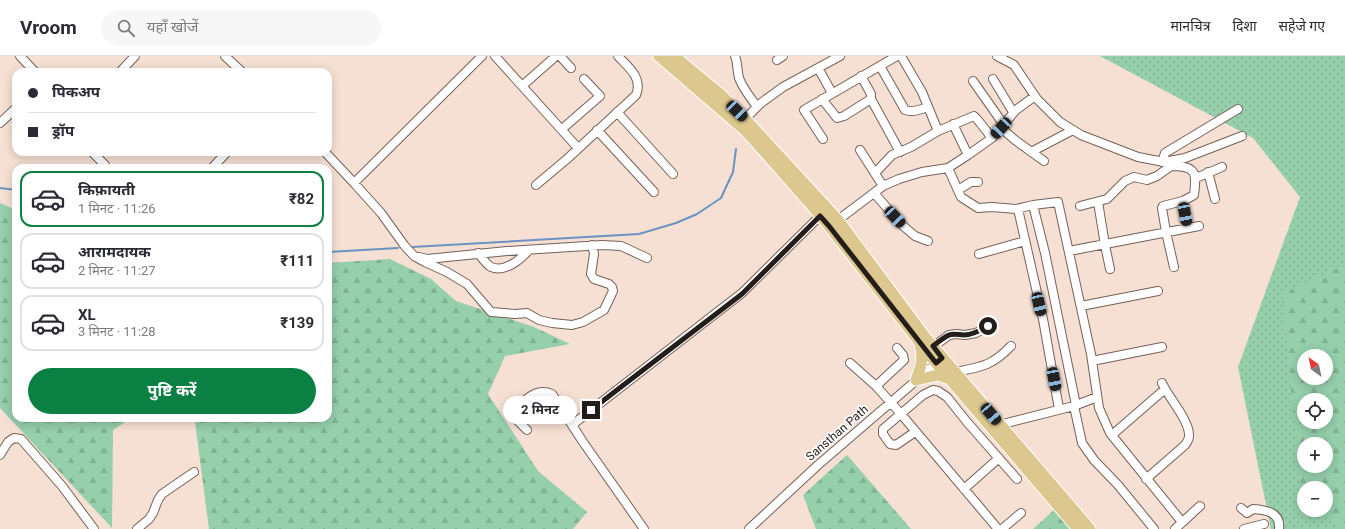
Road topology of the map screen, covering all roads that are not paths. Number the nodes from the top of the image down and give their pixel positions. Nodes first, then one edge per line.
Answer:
1 (20, 56) edge
2 (135, 56) edge
3 (225, 56) edge
4 (482, 56) edge
5 (495, 56) edge
6 (556, 56) edge
7 (560, 56) edge
8 (618, 56) edge
9 (659, 56) edge
10 (674, 56) edge
11 (735, 56) edge
12 (840, 56) edge
13 (897, 56) edge
14 (901, 56) edge
15 (997, 56) edge
16 (880, 66) junction
17 (31, 68) edge
18 (124, 68) edge
19 (232, 68) edge
20 (571, 68) dead end
21 (818, 68) junction
22 (861, 76) junction
23 (993, 78) dead end
24 (584, 79) dead end
25 (973, 80) dead end
26 (522, 86) junction
27 (832, 93) junction
28 (1035, 96) junction
29 (822, 99) junction
30 (871, 99) junction
31 (757, 106) junction
32 (927, 107) junction
33 (1238, 109) dead end
34 (12, 112) edge
35 (617, 112) junction
36 (1013, 112) junction
37 (745, 119) junction
38 (0, 123) edge
39 (953, 124) junction
40 (1002, 126) junction
41 (562, 129) junction
42 (597, 130) junction
43 (1073, 130) junction
44 (938, 131) junction
45 (1242, 136) dead end
46 (992, 138) junction
47 (824, 139) dead end
48 (578, 148) junction
49 (860, 150) dead end
50 (900, 152) junction
51 (1030, 152) junction
52 (968, 155) junction
53 (96, 156) edge
54 (223, 156) edge
55 (329, 156) edge
56 (1044, 161) dead end
57 (1167, 163) junction
58 (104, 164) edge
59 (216, 164) edge
60 (1222, 167) dead end
61 (948, 168) junction
62 (1208, 172) junction
63 (875, 173) junction
64 (673, 174) dead end
65 (1196, 178) junction
66 (978, 182) dead end
67 (354, 183) junction
68 (536, 185) dead end
69 (883, 186) junction
70 (958, 190) junction
71 (654, 192) dead end
72 (874, 193) junction
73 (1215, 199) dead end
74 (1183, 200) junction
75 (1098, 202) junction
76 (1033, 205) junction
77 (1080, 206) dead end
78 (1018, 208) junction
79 (820, 216) junction
80 (838, 220) junction
81 (1199, 226) dead end
82 (1188, 228) junction
83 (1166, 232) junction
84 (928, 241) dead end
85 (1025, 241) junction
86 (592, 245) junction
87 (1104, 245) junction
88 (529, 250) junction
89 (1069, 251) junction
90 (478, 253) junction
91 (979, 254) dead end
92 (414, 256) junction
93 (647, 258) dead end
94 (1174, 267) dead end
95 (1110, 269) dead end
96 (1158, 291) dead end
97 (1081, 306) junction
98 (988, 326) dead end
99 (919, 342) junction
100 (933, 346) junction
101 (1011, 346) dead end
102 (897, 348) dead end
103 (1162, 348) dead end
104 (939, 360) junction
105 (1092, 361) junction
106 (850, 363) dead end
107 (952, 375) junction
108 (916, 380) junction
109 (876, 386) junction
110 (1097, 397) junction
111 (890, 403) junction
112 (1075, 405) junction
113 (1060, 409) junction
114 (901, 414) junction
115 (572, 425) junction
116 (999, 425) junction
117 (527, 430) dead end
118 (915, 432) junction
119 (1112, 435) junction
120 (0, 455) edge
121 (998, 458) junction
122 (194, 472) dead end
123 (1017, 479) dead end
124 (1146, 479) junction
125 (964, 489) junction
126 (1200, 506) dead end
127 (1241, 508) dead end
128 (1021, 513) dead end
129 (1182, 522) junction
130 (1264, 524) dead end
131 (94, 529) edge
132 (137, 529) edge
133 (644, 529) edge
134 (749, 529) edge
135 (998, 529) edge
136 (1002, 529) edge
137 (1078, 529) edge
138 (1090, 529) edge
139 (1154, 529) edge
140 (1176, 529) edge
141 (1244, 529) edge
142 (1279, 529) edge

1 - 17 street
2 - 18 street
3 - 19 street
4 - 67 street
5 - 26 street
6 - 26 street
7 - 20 street
8 - 35 street
9 - 79 main road
10 - 37 main road
11 - 31 street
12 - 21 street
13 - 16 street
14 - 32 street
15 - 28 street
16 - 22 street
16 - 32 street
21 - 27 street
21 - 31 street
22 - 27 street
22 - 30 street
23 - 36 street
24 - 41 street
25 - 40 street
26 - 41 street
27 - 29 street
28 - 36 street
28 - 43 street
29 - 30 street
29 - 47 street
30 - 50 street
31 - 37 street
32 - 44 street
33 - 57 street
34 - 38 street
35 - 42 street
35 - 64 street
36 - 40 street
37 - 80 main road
39 - 44 street
39 - 46 street
39 - 52 street
40 - 46 street
40 - 51 street
41 - 48 street
42 - 48 street
42 - 71 street
43 - 51 street
43 - 57 street
44 - 50 street
45 - 57 street
46 - 52 street
48 - 68 street
49 - 63 street
50 - 63 street
51 - 56 street
52 - 61 street
53 - 58 street
54 - 59 street
55 - 67 street
57 - 65 street
57 - 75 street
60 - 62 street
61 - 69 street
61 - 70 street
62 - 65 street
62 - 73 street
63 - 69 street
65 - 74 street
66 - 70 street
67 - 92 street
69 - 72 street
70 - 78 street
72 - 80 street
72 - 84 street
74 - 82 street
74 - 83 street
75 - 77 street
75 - 87 street
76 - 78 street
76 - 89 street
76 - 112 street
78 - 85 street
79 - 99 main road
79 - 115 street
80 - 100 main road
81 - 82 street
82 - 83 street
83 - 87 street
83 - 94 street
85 - 91 street
85 - 113 street
86 - 88 street
86 - 92 street
86 - 93 street
87 - 89 street
87 - 95 street
88 - 90 street
88 - 90 street
89 - 97 street
90 - 92 street
96 - 97 street
97 - 105 street
98 - 100 street
99 - 104 main road
99 - 108 main road
100 - 104 main road
101 - 107 street
102 - 109 street
103 - 105 street
104 - 107 main road
104 - 108 street, Sansthan Path
105 - 110 street
106 - 109 street
107 - 108 main road
107 - 116 main road
107 - 137 main road
108 - 111 street, Sansthan Path
109 - 111 street
110 - 112 street
110 - 119 street
111 - 114 street
111 - 134 street, Sansthan Path
112 - 113 street
112 - 139 street
113 - 116 street
114 - 118 street
114 - 118 street
114 - 121 street
115 - 117 street
115 - 133 street
116 - 138 main road
118 - 125 street
119 - 124 street
119 - 124 street
120 - 131 street
121 - 123 street
121 - 125 street
122 - 132 street
124 - 129 street
125 - 135 street
126 - 129 street
127 - 142 street
128 - 136 street
129 - 140 street
130 - 141 street

